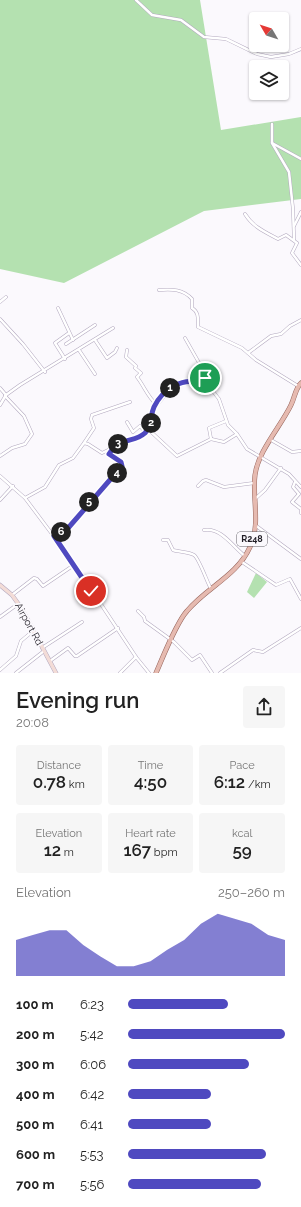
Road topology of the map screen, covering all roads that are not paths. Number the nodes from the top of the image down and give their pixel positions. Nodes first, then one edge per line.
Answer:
1 (136, 0) edge
2 (301, 49) edge
3 (249, 50) edge
4 (257, 52) edge
5 (272, 124) dead end
6 (272, 143) junction
7 (301, 159) edge
8 (301, 212) edge
9 (245, 214) dead end
10 (294, 226) junction
11 (294, 239) junction
12 (301, 265) edge
13 (159, 290) dead end
14 (6, 297) dead end
15 (0, 302) edge
16 (58, 308) dead end
17 (0, 319) edge
18 (301, 320) edge
19 (95, 325) dead end
20 (113, 328) dead end
21 (70, 333) junction
22 (185, 338) dead end
23 (73, 340) junction
24 (95, 340) junction
25 (66, 344) dead end
26 (117, 348) dead end
27 (80, 350) junction
28 (128, 350) dead end
29 (248, 353) junction
30 (65, 359) junction
31 (45, 372) junction
32 (95, 374) dead end
33 (202, 384) junction
34 (299, 385) edge
35 (0, 388) edge
36 (6, 396) junction
37 (130, 402) dead end
38 (156, 404) junction
39 (0, 405) edge
40 (226, 421) junction
41 (127, 422) dead end
42 (148, 429) junction
43 (145, 432) junction
44 (237, 434) junction
45 (211, 439) junction
46 (271, 440) junction
47 (84, 443) junction
48 (111, 450) junction
49 (301, 451) edge
50 (0, 456) edge
51 (261, 459) junction
52 (281, 468) junction
53 (0, 476) edge
54 (295, 482) junction
55 (254, 483) junction
56 (13, 486) junction
57 (198, 486) dead end
58 (301, 487) edge
59 (25, 498) junction
60 (255, 499) junction
61 (0, 500) edge
62 (301, 513) edge
63 (254, 525) junction
64 (204, 530) dead end
65 (54, 536) junction
66 (163, 540) dead end
67 (245, 556) junction
68 (301, 559) edge
69 (242, 562) junction
70 (74, 565) junction
71 (0, 585) edge
72 (211, 589) junction
73 (12, 595) junction
74 (301, 599) edge
75 (18, 604) junction
76 (138, 611) dead end
77 (0, 617) edge
78 (82, 622) dead end
79 (118, 628) junction
80 (301, 628) edge
81 (33, 631) junction
82 (171, 641) junction
83 (43, 649) junction
84 (136, 657) junction
85 (50, 661) junction
86 (0, 670) edge
87 (55, 670) edge
88 (16, 673) edge
89 (51, 673) edge
90 (60, 673) edge
91 (120, 673) edge
92 (149, 673) edge
93 (156, 673) edge
94 (212, 673) edge
95 (220, 673) edge

1 - 3 street
2 - 4 street
5 - 6 street
6 - 7 street
6 - 10 street
8 - 10 street
9 - 11 street
10 - 11 street
11 - 12 street
13 - 29 street
14 - 15 street
16 - 21 street
17 - 31 street
18 - 29 street
19 - 23 street
20 - 24 street
21 - 23 street
21 - 30 street
22 - 33 street
23 - 25 street
24 - 26 street
24 - 27 street
27 - 30 street
27 - 32 street
28 - 38 street
29 - 34 street
30 - 31 street
31 - 36 street
33 - 38 street
33 - 40 street
34 - 46 main road, R248
35 - 36 street
36 - 39 street
36 - 50 street
37 - 47 street
38 - 42 street
40 - 44 street
40 - 45 street
41 - 43 street
42 - 43 street
42 - 45 street
43 - 48 street
44 - 45 street
44 - 51 street
46 - 49 street
46 - 51 main road, R248
47 - 48 street
47 - 59 street
48 - 65 street
51 - 52 street
51 - 55 main road, R248
52 - 54 street
52 - 60 street
53 - 56 street
54 - 58 street
54 - 62 street
55 - 57 street
55 - 60 main road, R248
56 - 59 street
56 - 61 street
59 - 65 street
60 - 63 main road, R248
63 - 67 main road, R248
63 - 68 street
64 - 67 street
65 - 70 street
66 - 72 street
67 - 69 main road, R248
69 - 72 main road, R248
69 - 74 street
70 - 73 street
70 - 79 street
71 - 73 main road, Airport Rd
72 - 82 main road, R248
73 - 75 main road, Airport Rd
75 - 77 street
75 - 81 main road, Airport Rd
76 - 82 street
78 - 83 street
79 - 84 street
79 - 85 street
80 - 95 street
81 - 83 main road, Airport Rd
81 - 86 street
82 - 93 main road, R248
82 - 94 street
83 - 85 main road, Airport Rd
83 - 88 street
84 - 91 street
84 - 92 street
85 - 87 main road, Airport Rd
87 - 89 street
87 - 90 main road, Airport Rd

